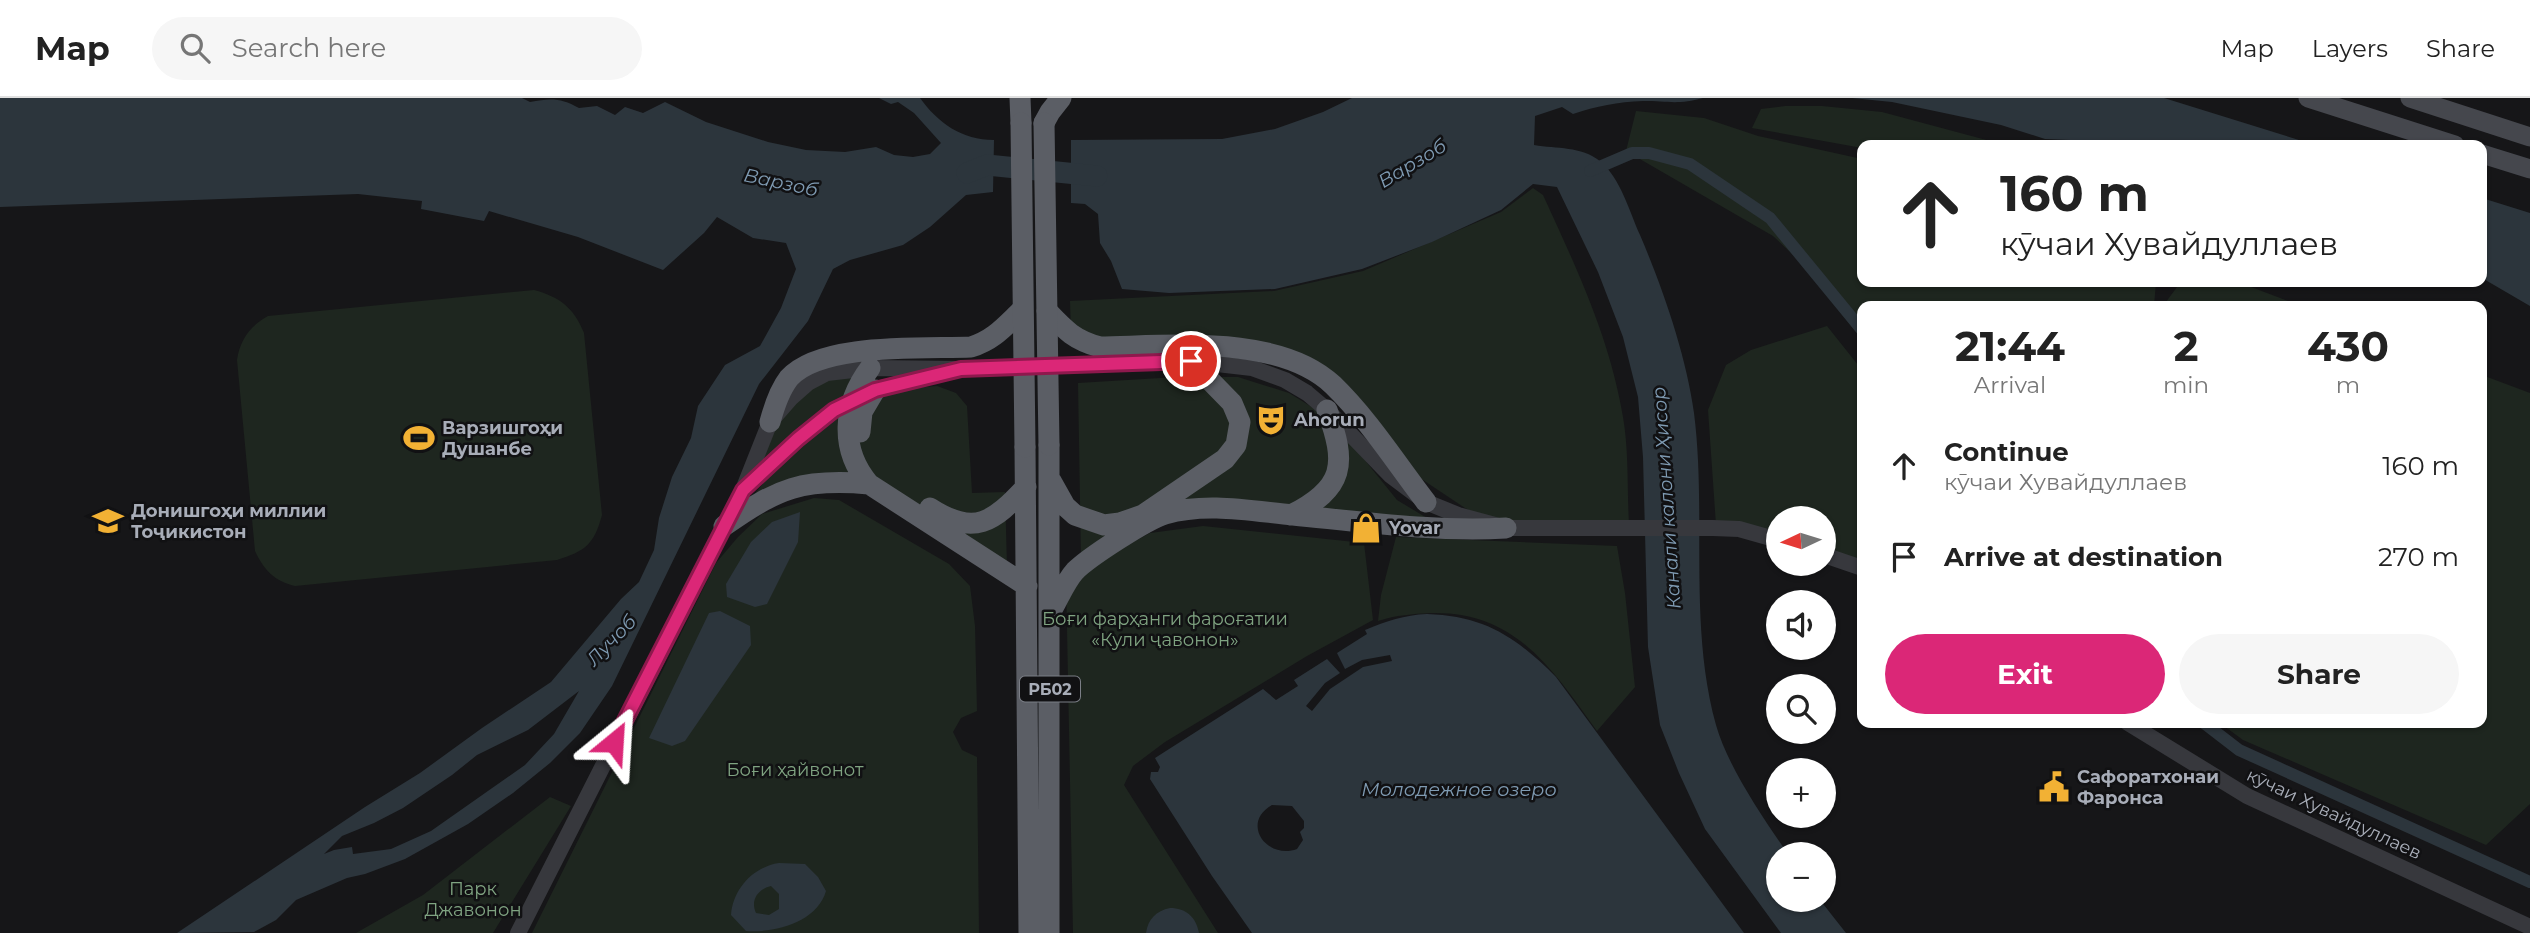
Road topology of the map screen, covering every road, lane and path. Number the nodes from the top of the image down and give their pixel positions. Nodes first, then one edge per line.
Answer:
1 (1044, 98) edge
2 (1061, 98) edge
3 (2308, 98) edge
4 (2410, 98) edge
5 (2433, 105) junction
6 (1016, 107) edge
7 (1044, 123) junction
8 (2423, 135) junction
9 (2530, 137) edge
10 (2439, 140) edge
11 (2487, 156) edge
12 (2530, 169) edge
13 (1022, 310) junction
14 (1047, 311) junction
15 (1191, 361) junction
16 (870, 369) junction
17 (961, 369) junction
18 (875, 390) junction
19 (851, 401) junction
20 (1327, 410) junction
21 (770, 422) junction
22 (1049, 479) junction
23 (869, 484) junction
24 (1026, 487) junction
25 (743, 490) junction
26 (1426, 502) junction
27 (1291, 515) junction
28 (724, 526) junction
29 (1506, 528) junction
30 (1766, 537) edge
31 (1836, 559) edge
32 (1857, 566) edge
33 (1027, 586) junction
34 (1050, 612) junction
35 (2135, 728) edge
36 (2530, 927) edge
37 (518, 933) edge
38 (1029, 933) edge
39 (1049, 933) edge

1 - 7 highway, РБ02
2 - 7 highway
3 - 8 main road
4 - 5 main road
5 - 8 main road
5 - 9 main road
6 - 13 highway, РБ02, bridge
7 - 14 highway, РБ02, bridge
8 - 10 main road
11 - 12 main road
13 - 21 highway
13 - 24 highway, РБ02, bridge
14 - 22 highway, РБ02, bridge
14 - 26 highway
15 - 17 street
15 - 20 street
15 - 22 highway
16 - 17 street
16 - 19 highway
16 - 21 street
17 - 18 street
18 - 19 street
18 - 24 highway
19 - 23 highway
19 - 25 street
20 - 26 street
20 - 27 highway
21 - 25 street
22 - 34 highway, РБ02
23 - 28 highway
23 - 33 highway
24 - 33 highway, РБ02
25 - 28 street
26 - 29 street
27 - 29 highway
27 - 34 highway
28 - 37 street
29 - 30 street
31 - 32 street
33 - 38 highway, РБ02
34 - 39 highway, РБ02
35 - 36 street, кӯчаи Хувайдуллаев

